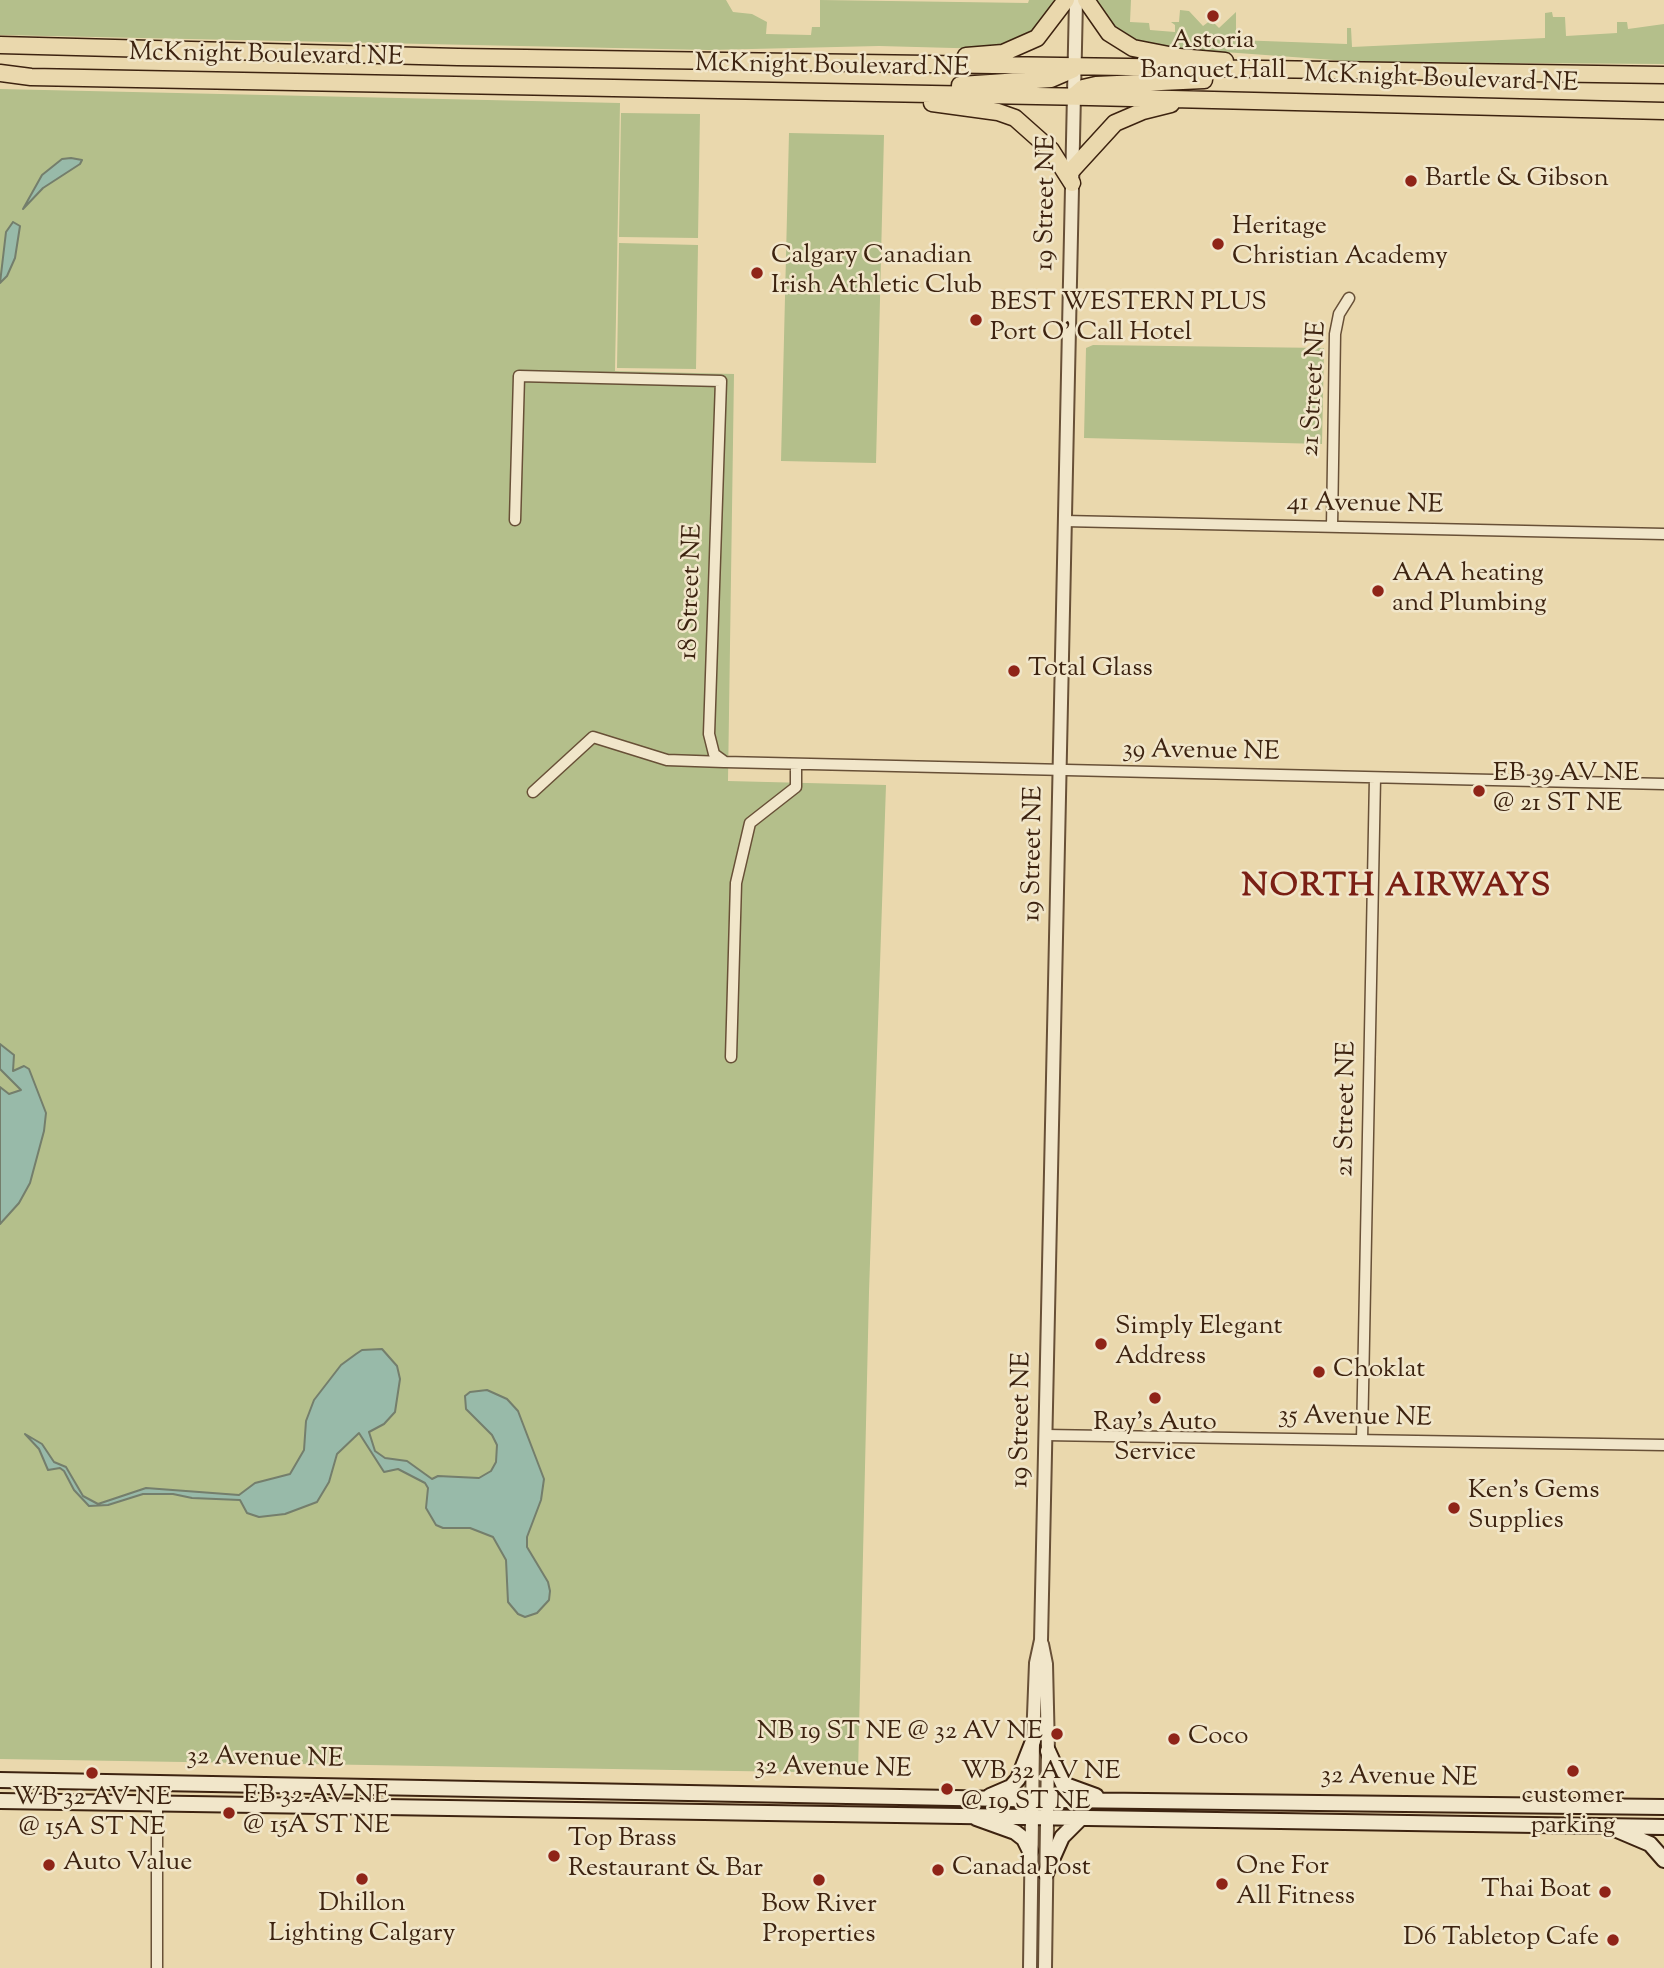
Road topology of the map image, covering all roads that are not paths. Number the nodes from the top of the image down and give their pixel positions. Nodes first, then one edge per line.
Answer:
1 (1066, 0) edge
2 (1076, 0) edge
3 (1086, 0) edge
4 (0, 45) edge
5 (830, 61) junction
6 (1074, 68) junction
7 (1254, 71) junction
8 (1300, 71) junction
9 (0, 74) edge
10 (1664, 75) edge
11 (843, 93) junction
12 (888, 93) junction
13 (1073, 96) junction
14 (1191, 99) junction
15 (1664, 111) edge
16 (1072, 176) junction
17 (1349, 298) dead end
18 (515, 520) dead end
19 (1064, 521) junction
20 (1332, 527) junction
21 (1664, 534) edge
22 (725, 762) junction
23 (796, 765) junction
24 (1059, 771) junction
25 (1375, 778) junction
26 (1664, 785) edge
27 (533, 792) dead end
28 (731, 1057) dead end
29 (1045, 1434) junction
30 (1362, 1440) junction
31 (1664, 1445) edge
32 (1041, 1640) junction
33 (1033, 1741) junction
34 (1048, 1751) junction
35 (0, 1780) edge
36 (157, 1784) junction
37 (985, 1798) junction
38 (1040, 1799) junction
39 (1111, 1800) junction
40 (0, 1801) edge
41 (159, 1803) junction
42 (1664, 1807) edge
43 (969, 1815) junction
44 (1039, 1816) junction
45 (1081, 1818) junction
46 (1605, 1826) junction
47 (1664, 1827) edge
48 (1030, 1851) junction
49 (1664, 1860) edge
50 (1046, 1873) junction
51 (157, 1968) edge
52 (1030, 1968) edge
53 (1045, 1968) edge

1 - 5 main road
2 - 6 street, 19 Street NE
3 - 8 main road
4 - 5 main road, McKnight Boulevard NE
5 - 6 main road, McKnight Boulevard NE
6 - 7 main road, McKnight Boulevard NE
6 - 12 main road
6 - 13 street, 19 Street NE
7 - 8 main road, McKnight Boulevard NE
7 - 13 main road
8 - 10 main road, McKnight Boulevard NE
9 - 11 main road, McKnight Boulevard NE
11 - 12 main road, McKnight Boulevard NE
11 - 16 main road
12 - 13 main road, McKnight Boulevard NE
13 - 14 main road, McKnight Boulevard NE
13 - 16 street, 19 Street NE
14 - 15 main road, McKnight Boulevard NE
14 - 16 main road
16 - 19 street, 19 Street NE
17 - 20 street, 21 Street NE
18 - 22 street, 18 Street NE
19 - 20 street, 41 Avenue NE
19 - 24 street, 19 Street NE
20 - 21 street, 41 Avenue NE
22 - 23 street, 39 Avenue NE
22 - 27 street
23 - 24 street, 39 Avenue NE
23 - 28 street
24 - 25 street, 39 Avenue NE
24 - 29 street, 19 Street NE
25 - 26 street, 39 Avenue NE
25 - 30 street, 21 Street NE
29 - 30 street, 35 Avenue NE
29 - 32 street, 19 Street NE
30 - 31 street, 35 Avenue NE
32 - 33 street, 19 Street NE
32 - 34 street, 19 Street NE
33 - 37 main road
33 - 38 street, 19 Street NE
34 - 38 street, 19 Street NE
34 - 39 main road
35 - 36 main road, 32 Avenue NE
36 - 37 main road, 32 Avenue NE
36 - 41 street
37 - 38 main road, 32 Avenue NE
38 - 39 main road, 32 Avenue NE
38 - 44 street, 19 Street NE
39 - 42 main road, 32 Avenue NE
40 - 41 main road, 32 Avenue NE
41 - 43 main road, 32 Avenue NE
41 - 51 street
43 - 44 main road, 32 Avenue NE
43 - 48 main road
44 - 45 main road, 32 Avenue NE
44 - 48 street, 19 Street NE
44 - 50 street, 19 Street NE
45 - 46 main road, 32 Avenue NE
45 - 50 main road
46 - 47 main road, 32 Avenue NE
46 - 49 main road
48 - 52 street, 19 Street NE
50 - 53 street, 19 Street NE

